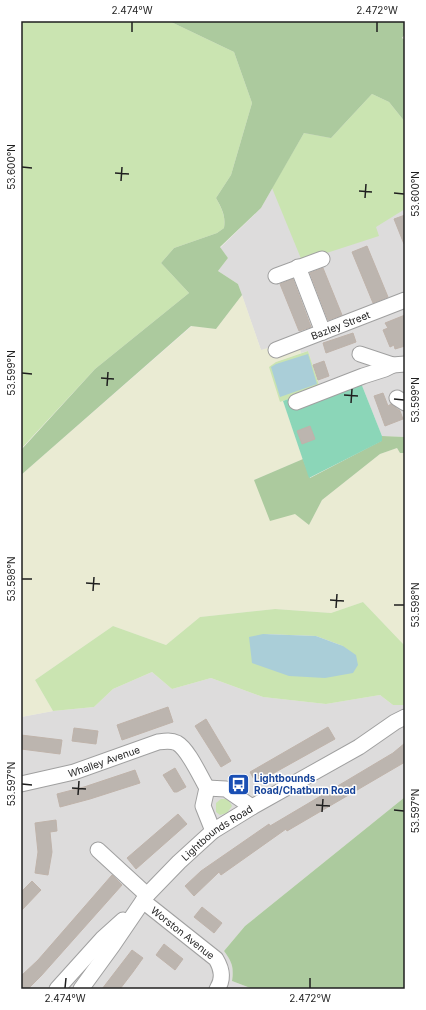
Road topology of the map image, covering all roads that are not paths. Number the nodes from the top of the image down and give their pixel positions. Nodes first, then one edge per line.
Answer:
1 (322, 259) dead end
2 (298, 267) junction
3 (276, 276) dead end
4 (405, 300) edge
5 (324, 332) junction
6 (276, 350) dead end
7 (360, 354) dead end
8 (399, 364) edge
9 (296, 402) dead end
10 (405, 717) edge
11 (21, 784) edge
12 (207, 788) junction
13 (252, 807) junction
14 (213, 831) junction
15 (98, 850) dead end
16 (145, 898) junction
17 (57, 989) edge
18 (81, 989) edge
19 (218, 989) edge

1 - 2 street
2 - 3 street
2 - 5 street
4 - 5 street, Bazley Street
5 - 6 street, Bazley Street
7 - 8 street
8 - 9 street
10 - 13 street, Lightbounds Road
11 - 12 street, Whalley Avenue
12 - 13 street
12 - 14 street
13 - 14 street, Lightbounds Road
14 - 16 street, Lightbounds Road
15 - 16 street, Worston Avenue
16 - 17 street, Lightbounds Road
16 - 18 street, Lightbounds Road
16 - 19 street, Worston Avenue

